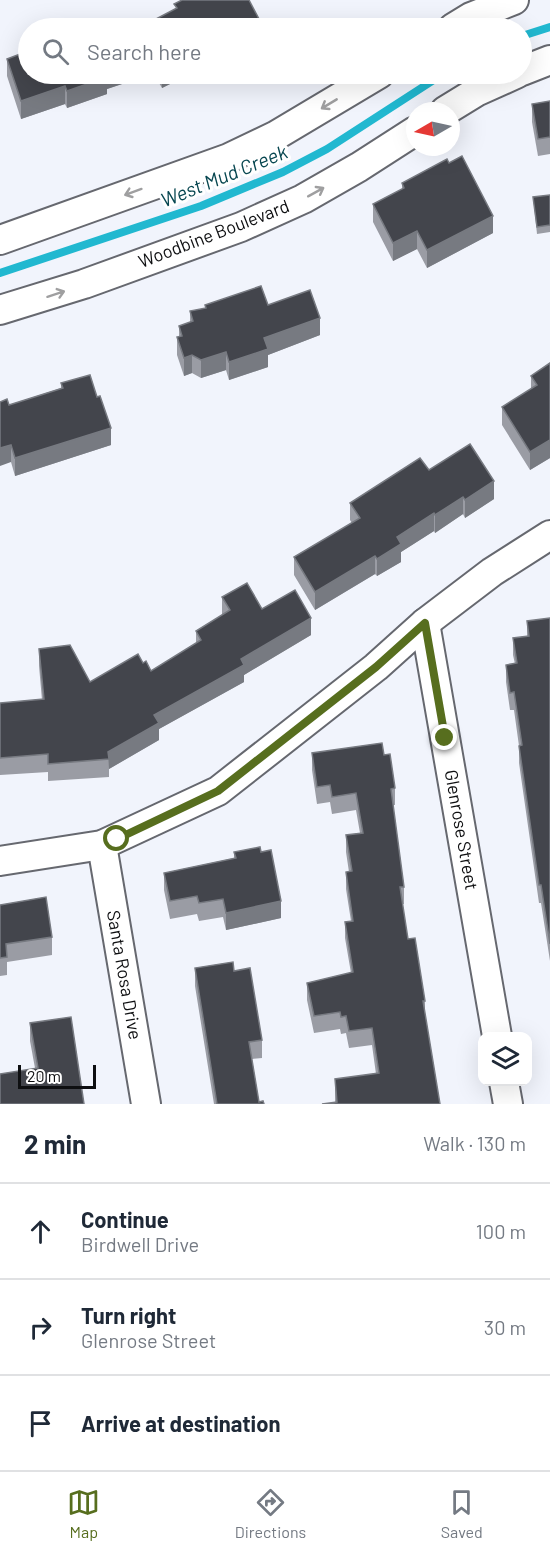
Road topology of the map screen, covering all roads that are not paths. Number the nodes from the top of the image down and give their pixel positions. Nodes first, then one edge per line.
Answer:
1 (514, 0) edge
2 (469, 18) edge
3 (550, 60) edge
4 (532, 67) edge
5 (362, 84) edge
6 (494, 84) edge
7 (460, 102) edge
8 (406, 137) edge
9 (0, 240) edge
10 (0, 310) edge
11 (550, 535) edge
12 (425, 623) junction
13 (102, 845) junction
14 (0, 861) edge
15 (495, 1032) edge
16 (505, 1086) edge
17 (146, 1104) edge
18 (508, 1104) edge

1 - 2 street
3 - 4 street
5 -> 9 street
6 - 7 street
10 -> 8 street, Woodbine Boulevard
11 - 12 street
12 - 13 street
12 - 15 street, Glenrose Street
13 - 14 street
13 - 17 street, Santa Rosa Drive
16 - 18 street

